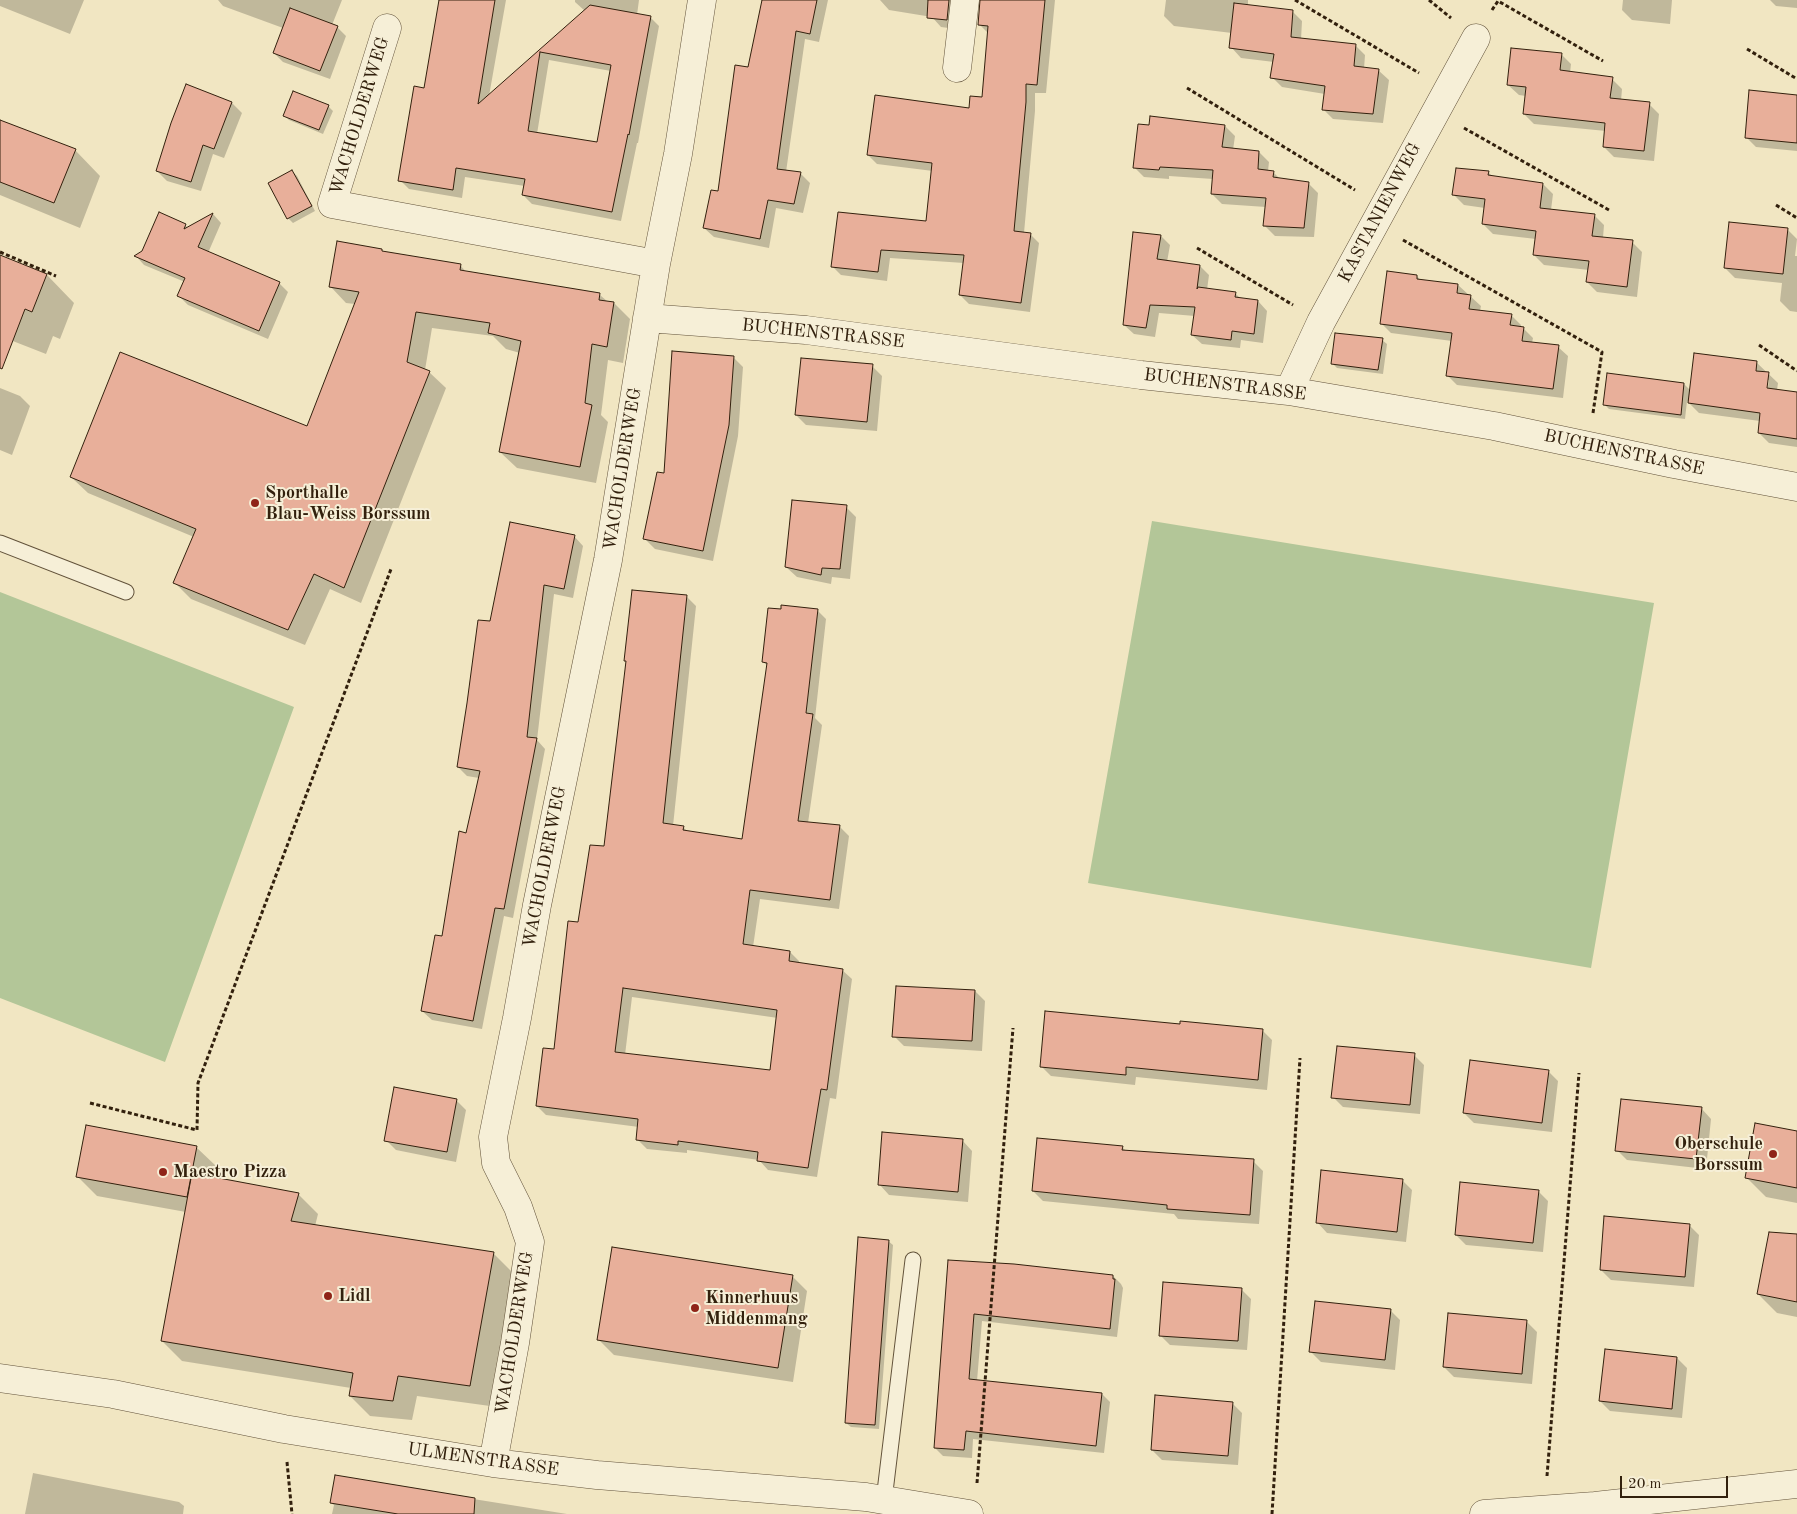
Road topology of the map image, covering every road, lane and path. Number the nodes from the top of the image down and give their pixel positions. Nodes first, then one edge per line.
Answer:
1 (702, 0) edge
2 (965, 0) edge
3 (1295, 0) edge
4 (387, 28) dead end
5 (1476, 38) joint
6 (1746, 49) dead end
7 (1603, 61) dead end
8 (957, 68) dead end
9 (1797, 79) edge
10 (1188, 88) dead end
11 (1441, 101) junction
12 (1776, 205) dead end
13 (1609, 210) dead end
14 (1379, 216) junction
15 (1797, 218) edge
16 (1197, 248) dead end
17 (0, 252) edge
18 (656, 264) junction
19 (56, 276) dead end
20 (647, 318) junction
21 (1322, 322) junction
22 (1759, 345) dead end
23 (1797, 371) edge
24 (1289, 391) junction
25 (1588, 446) junction
26 (1797, 487) edge
27 (0, 543) edge
28 (392, 569) dead end
29 (126, 592) dead end
30 (1013, 1028) dead end
31 (1300, 1058) dead end
32 (1579, 1073) dead end
33 (90, 1103) dead end
34 (913, 1260) dead end
35 (0, 1378) edge
36 (284, 1429) junction
37 (492, 1463) junction
38 (976, 1484) dead end
39 (1797, 1484) edge
40 (871, 1504) edge
41 (1532, 1512) edge
42 (292, 1514) edge
43 (969, 1514) edge
44 (1272, 1514) edge
45 (1484, 1514) edge

1 - 18 street, WACHOLDERWEG
2 - 8 street
3 - 11 path
4 - 18 street, WACHOLDERWEG
5 - 7 path
5 - 11 street, KASTANIENWEG
6 - 9 path
10 - 14 path
11 - 13 path
11 - 14 street, KASTANIENWEG
12 - 15 path
14 - 21 street, KASTANIENWEG
14 - 25 path
16 - 21 path
17 - 19 path
18 - 20 street, WACHOLDERWEG
20 - 24 street, BUCHENSTRASSE
20 - 37 street, WACHOLDERWEG
21 - 24 street, KASTANIENWEG
22 - 23 path
24 - 25 street, BUCHENSTRASSE
25 - 26 street, BUCHENSTRASSE
27 - 29 lane
28 - 33 path
30 - 38 path
31 - 44 path
32 - 41 path
34 - 40 lane
35 - 36 street, ULMENSTRASSE
36 - 37 street, ULMENSTRASSE
36 - 42 path
37 - 40 street, ULMENSTRASSE
39 - 41 street
40 - 43 street, ULMENSTRASSE
41 - 45 street

